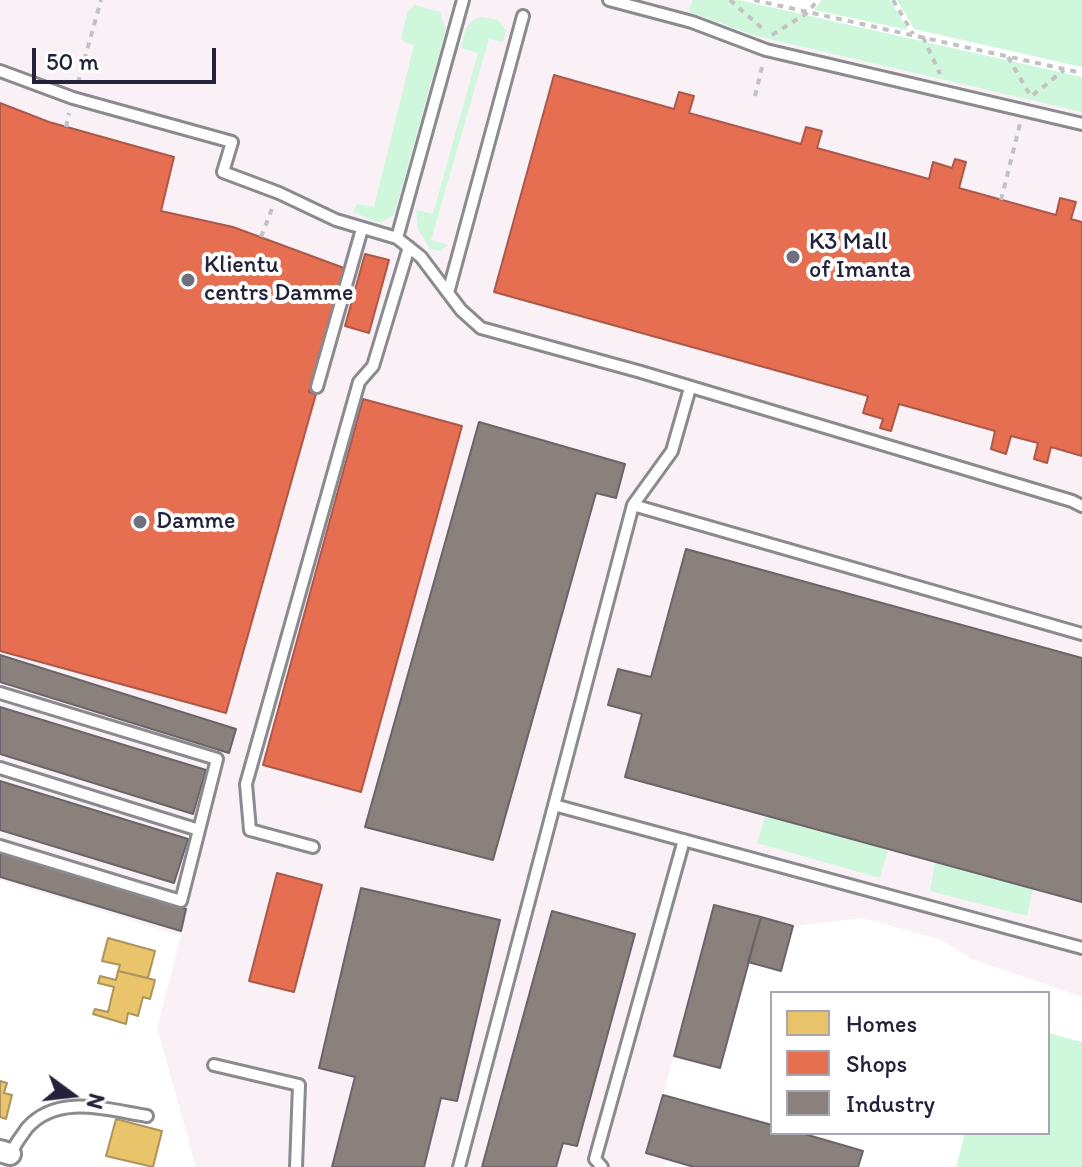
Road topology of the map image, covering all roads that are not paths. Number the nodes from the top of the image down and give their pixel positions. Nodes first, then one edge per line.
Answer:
1 (463, 0) edge
2 (609, 0) edge
3 (523, 16) dead end
4 (0, 71) edge
5 (1082, 124) edge
6 (362, 229) junction
7 (397, 238) junction
8 (409, 247) junction
9 (448, 293) junction
10 (317, 387) dead end
11 (690, 388) junction
12 (633, 505) junction
13 (1082, 506) edge
14 (1082, 634) edge
15 (0, 693) edge
16 (0, 768) edge
17 (554, 805) junction
18 (199, 830) junction
19 (684, 840) junction
20 (0, 846) edge
21 (313, 847) dead end
22 (1082, 948) edge
23 (214, 1065) dead end
24 (147, 1116) dead end
25 (5, 1152) edge
26 (296, 1167) edge
27 (459, 1167) edge
28 (602, 1167) edge

1 - 7 lane
2 - 5 lane
3 - 9 lane
4 - 6 lane
6 - 7 lane
6 - 10 lane
7 - 8 lane
8 - 9 lane
8 - 21 lane
9 - 11 lane
11 - 12 lane
11 - 13 lane
12 - 14 lane
12 - 17 lane
15 - 18 lane
16 - 18 lane
17 - 19 lane
17 - 27 lane
18 - 20 lane
19 - 22 lane
19 - 28 lane
23 - 26 lane
24 - 25 lane

